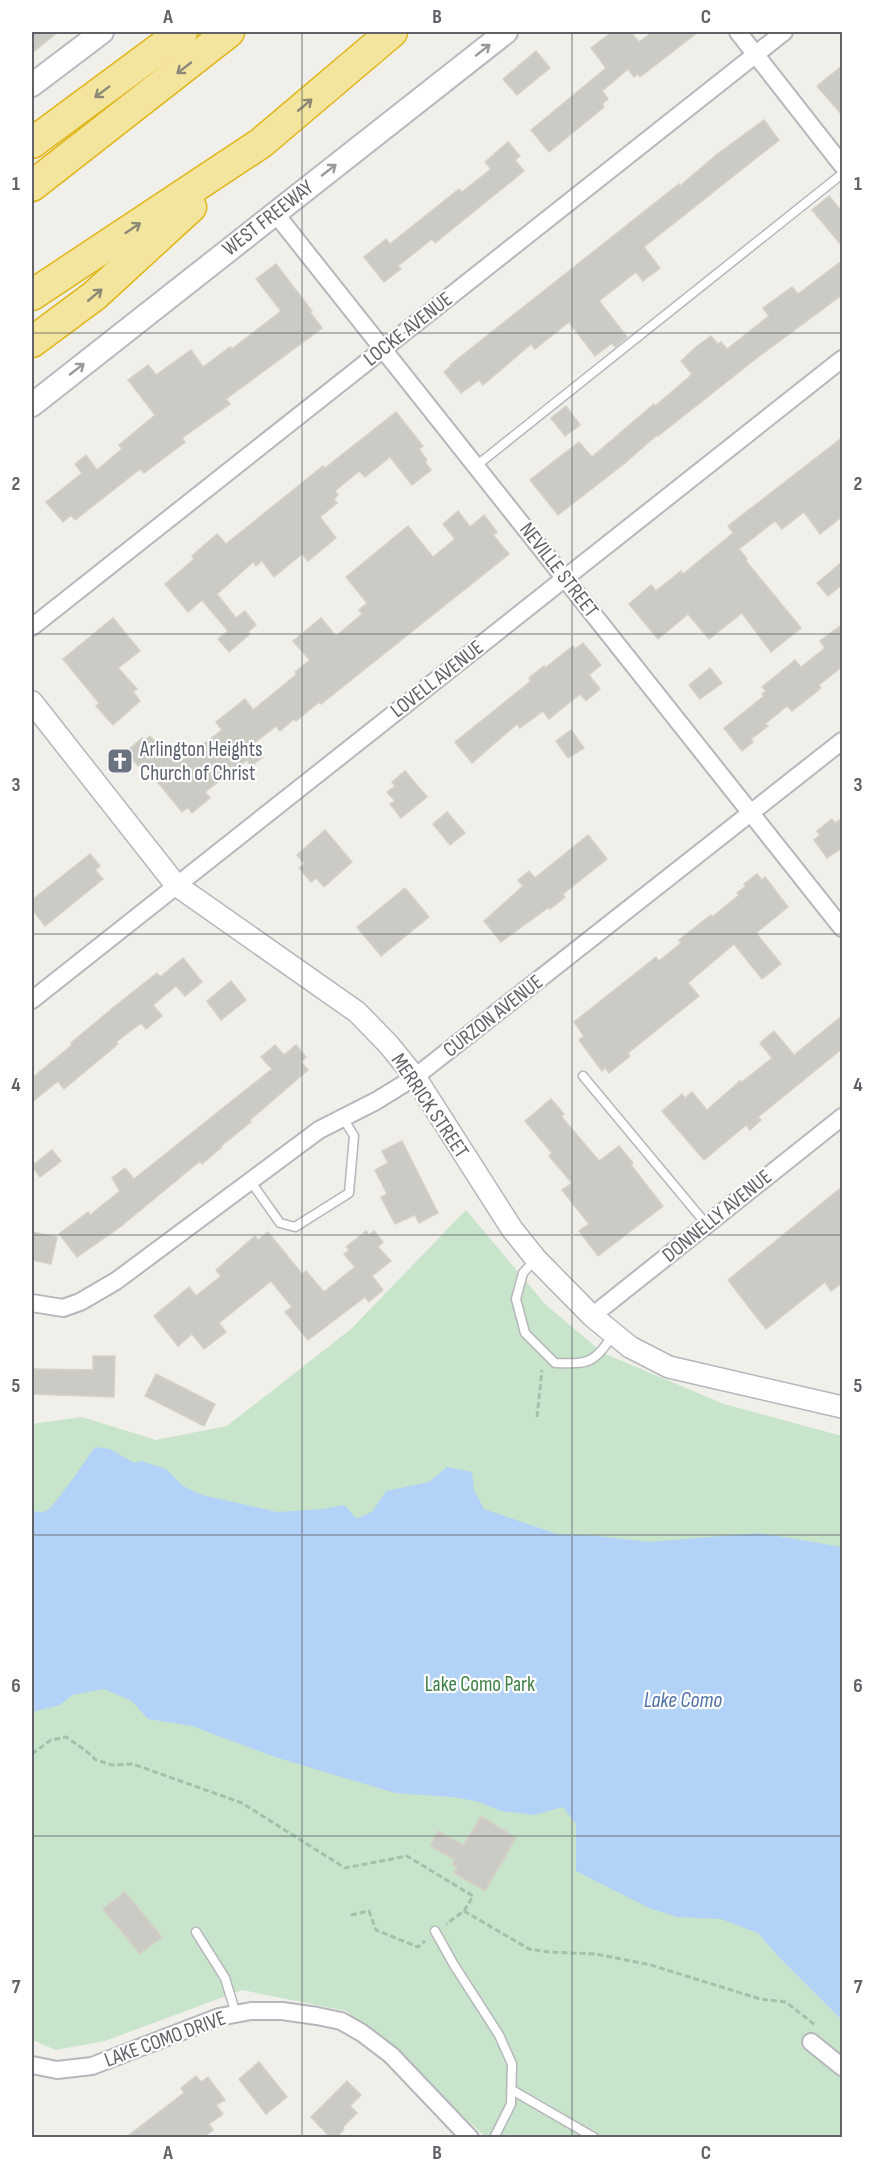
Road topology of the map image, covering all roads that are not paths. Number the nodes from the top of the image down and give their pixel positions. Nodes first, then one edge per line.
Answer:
1 (102, 32) edge
2 (182, 32) edge
3 (230, 32) edge
4 (392, 32) edge
5 (506, 32) edge
6 (738, 32) edge
7 (784, 32) edge
8 (756, 54) junction
9 (32, 86) edge
10 (32, 143) edge
11 (261, 143) junction
12 (843, 165) edge
13 (843, 174) edge
14 (32, 186) edge
15 (275, 213) junction
16 (32, 295) edge
17 (32, 342) edge
18 (383, 349) junction
19 (843, 359) edge
20 (32, 405) edge
21 (476, 466) junction
22 (565, 578) junction
23 (32, 627) edge
24 (32, 702) edge
25 (843, 741) edge
26 (752, 813) junction
27 (176, 885) junction
28 (843, 928) edge
29 (32, 1000) edge
30 (415, 1077) junction
31 (583, 1077) dead end
32 (843, 1117) edge
33 (343, 1118) junction
34 (251, 1182) junction
35 (707, 1225) junction
36 (536, 1259) junction
37 (32, 1303) edge
38 (592, 1316) junction
39 (614, 1334) junction
40 (843, 1407) edge
41 (435, 1931) road end
42 (196, 1932) dead end
43 (236, 2014) junction
44 (811, 2042) dead end
45 (32, 2065) edge
46 (843, 2067) edge
47 (512, 2090) junction
48 (470, 2138) edge
49 (494, 2138) edge
50 (595, 2138) edge

1 - 9 main road
2 -> 10 highway
3 -> 14 highway
11 -> 4 highway
15 -> 5 main road, WEST FREEWAY
6 - 8 street
7 - 8 street, LOCKE AVENUE
8 - 12 street
8 - 18 street, LOCKE AVENUE
16 -> 11 highway
17 -> 11 highway
13 - 21 lane
15 - 18 street, NEVILLE STREET
20 -> 15 main road, WEST FREEWAY
18 - 21 street, NEVILLE STREET
18 - 23 street, LOCKE AVENUE
19 - 22 street, LOVELL AVENUE
21 - 22 street, NEVILLE STREET
22 - 26 street, NEVILLE STREET
22 - 27 street, LOVELL AVENUE
24 - 27 street, MERRICK STREET
25 - 26 street, CURZON AVENUE
26 - 28 street, NEVILLE STREET
26 - 30 street, CURZON AVENUE
27 - 29 street, LOVELL AVENUE
27 - 30 street, MERRICK STREET
30 - 33 street, CURZON AVENUE
30 - 36 street, MERRICK STREET
31 - 35 lane
32 - 35 street, DONNELLY AVENUE
33 - 34 street, CURZON AVENUE
33 - 34 lane
34 - 37 street, CURZON AVENUE
35 - 38 street, DONNELLY AVENUE
36 - 38 street, MERRICK STREET
36 - 39 lane
38 - 39 street, MERRICK STREET
39 - 40 street, MERRICK STREET
41 - 47 lane
42 - 43 lane
43 - 45 street, LAKE COMO DRIVE
43 - 48 street, LAKE COMO DRIVE
44 - 46 street
47 - 49 lane
47 - 50 lane

